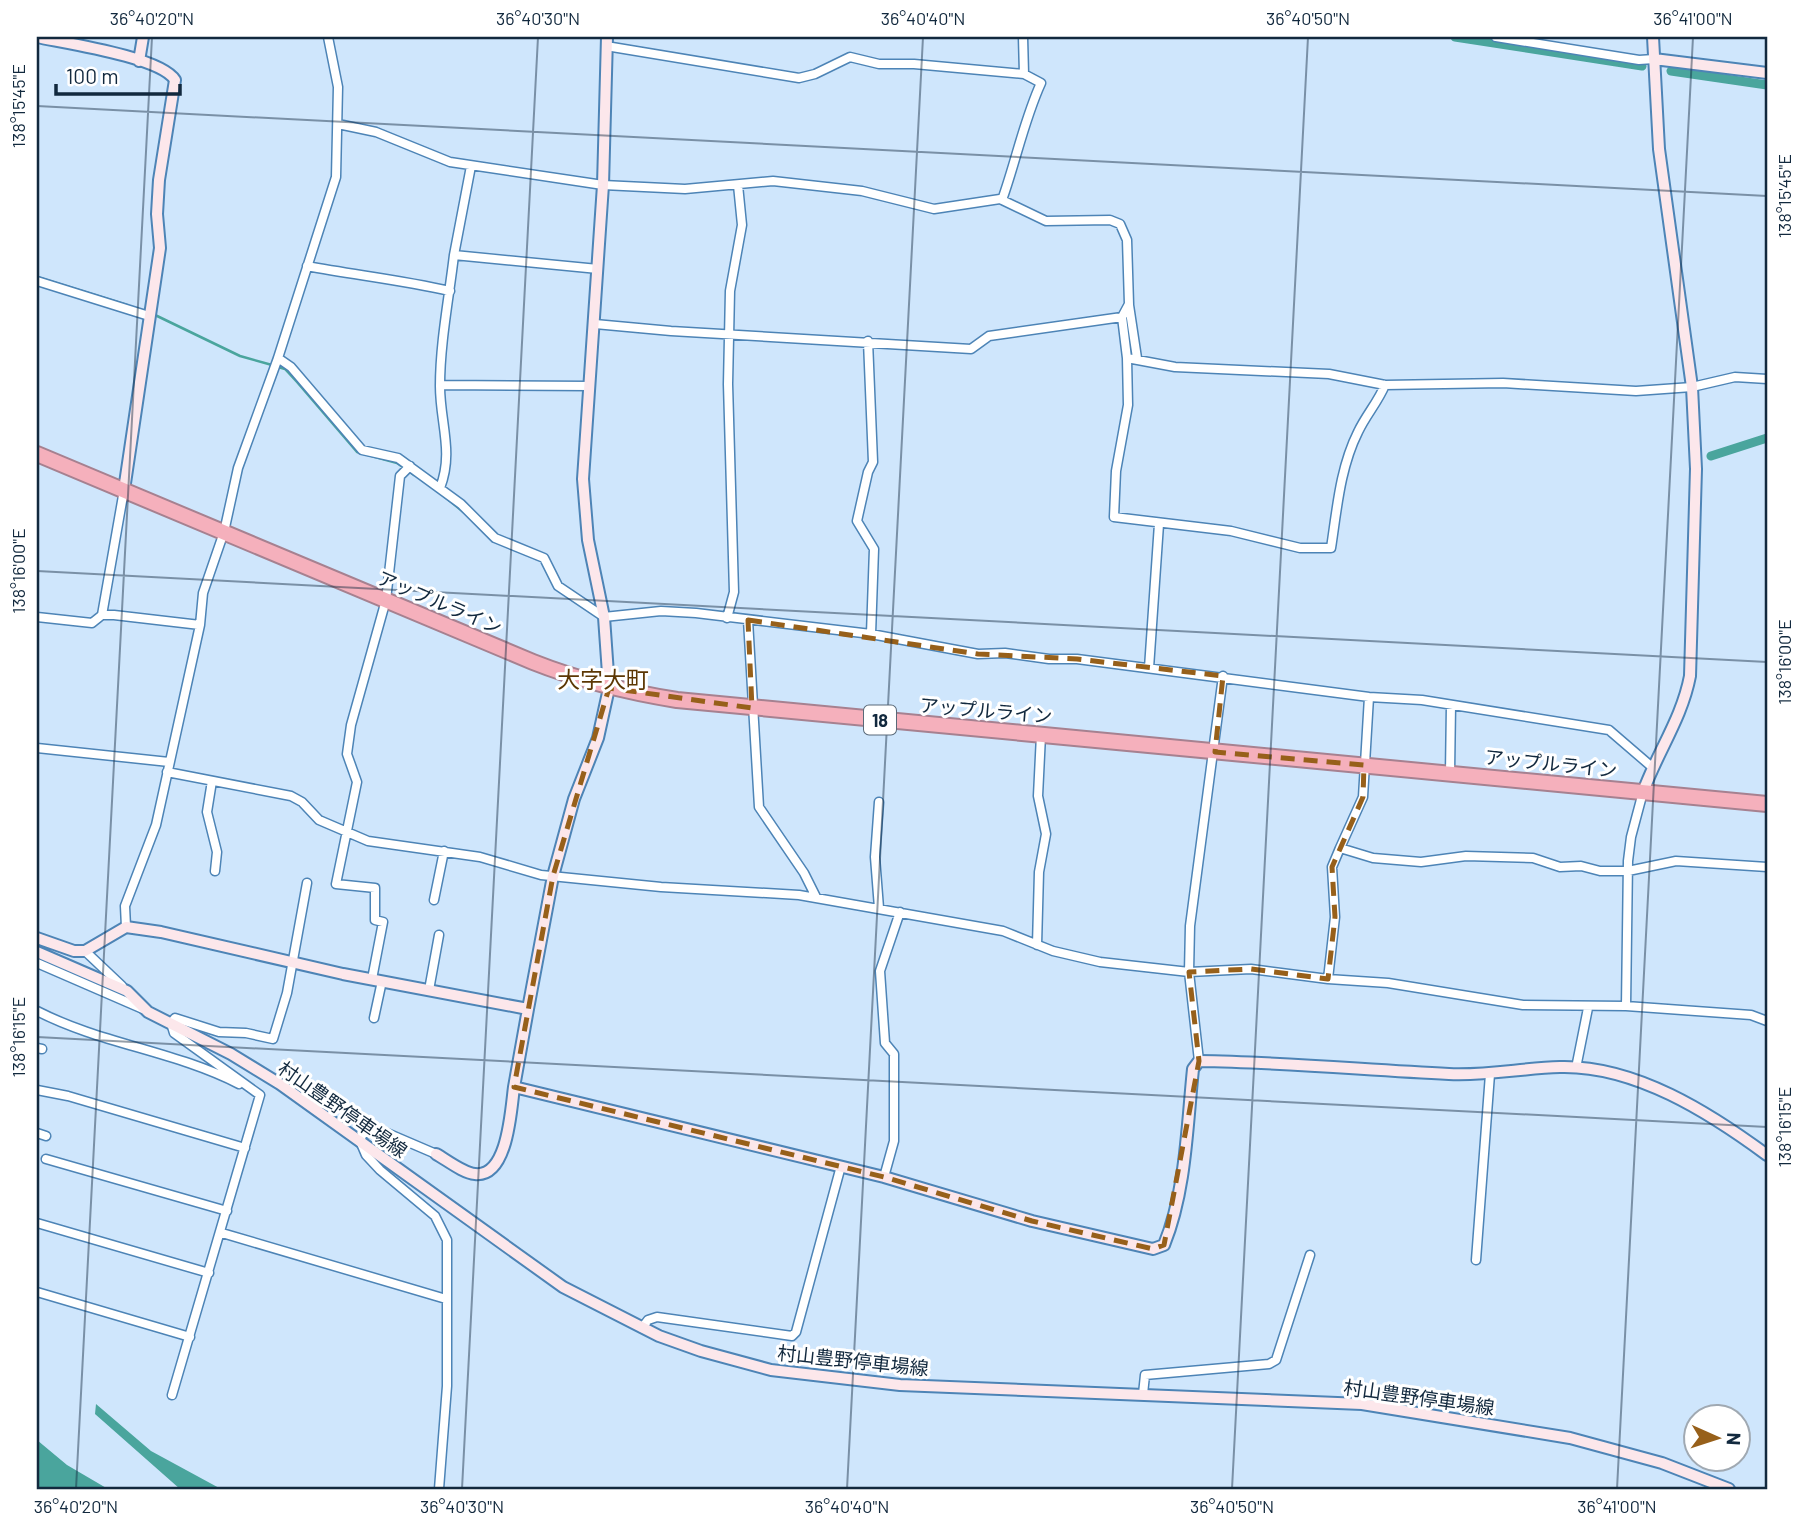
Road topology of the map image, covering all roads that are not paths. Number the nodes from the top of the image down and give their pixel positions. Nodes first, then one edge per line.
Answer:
1 (37, 37) edge
2 (143, 37) edge
3 (328, 37) edge
4 (1023, 37) edge
5 (1496, 37) edge
6 (1653, 37) edge
7 (607, 41) edge
8 (1654, 60) junction
9 (139, 61) junction
10 (1767, 73) edge
11 (1024, 74) junction
12 (338, 124) junction
13 (471, 166) junction
14 (603, 185) junction
15 (738, 185) junction
16 (1002, 200) junction
17 (454, 255) junction
18 (307, 267) junction
19 (598, 269) junction
20 (37, 281) edge
21 (450, 290) junction
22 (1129, 304) junction
23 (149, 316) junction
24 (1122, 317) junction
25 (595, 324) junction
26 (729, 333) junction
27 (868, 341) junction
28 (278, 358) junction
29 (1128, 358) junction
30 (1138, 358) junction
31 (1767, 379) edge
32 (440, 385) junction
33 (1385, 385) junction
34 (590, 386) junction
35 (1692, 387) junction
36 (37, 454) edge
37 (410, 467) junction
38 (440, 488) junction
39 (124, 490) junction
40 (1159, 524) junction
41 (224, 532) junction
42 (386, 600) junction
43 (102, 615) junction
44 (37, 617) edge
45 (604, 617) junction
46 (727, 618) junction
47 (748, 620) junction
48 (200, 625) junction
49 (871, 634) junction
50 (1149, 668) junction
51 (1223, 676) junction
52 (609, 688) junction
53 (1369, 696) junction
54 (1451, 705) junction
55 (752, 708) junction
56 (1041, 735) junction
57 (37, 748) edge
58 (1215, 752) junction
59 (169, 762) junction
60 (1364, 765) junction
61 (1652, 767) junction
62 (167, 772) junction
63 (1450, 773) junction
64 (212, 780) junction
65 (1643, 792) junction
66 (879, 802) dead end
67 (1767, 804) edge
68 (345, 832) junction
69 (1340, 848) junction
70 (444, 851) junction
71 (1767, 867) edge
72 (215, 871) dead end
73 (1628, 871) junction
74 (553, 876) junction
75 (307, 883) dead end
76 (816, 898) junction
77 (434, 900) dead end
78 (879, 908) junction
79 (900, 912) junction
80 (126, 928) junction
81 (439, 935) dead end
82 (37, 939) edge
83 (1037, 945) junction
84 (85, 951) junction
85 (37, 952) edge
86 (293, 962) junction
87 (37, 963) edge
88 (1189, 972) junction
89 (1328, 979) junction
90 (377, 980) junction
91 (429, 990) junction
92 (127, 991) junction
93 (1626, 1006) junction
94 (1588, 1008) junction
95 (528, 1009) junction
96 (37, 1011) edge
97 (148, 1012) junction
98 (374, 1018) dead end
99 (1767, 1021) edge
100 (171, 1023) junction
101 (1199, 1060) junction
102 (1576, 1068) junction
103 (1490, 1074) junction
104 (514, 1087) junction
105 (37, 1090) edge
106 (260, 1095) junction
107 (360, 1141) junction
108 (245, 1148) junction
109 (436, 1154) joint
110 (1767, 1155) edge
111 (46, 1159) dead end
112 (841, 1166) junction
113 (884, 1177) junction
114 (227, 1211) junction
115 (37, 1223) edge
116 (222, 1233) junction
117 (1310, 1255) dead end
118 (1476, 1260) dead end
119 (209, 1273) junction
120 (37, 1292) edge
121 (446, 1299) junction
122 (642, 1328) junction
123 (190, 1337) junction
124 (1143, 1394) junction
125 (172, 1395) dead end
126 (439, 1489) edge
127 (1729, 1489) edge

1 - 9 street
2 - 9 street
3 - 12 street
4 - 11 street
5 - 8 street
6 - 8 street
7 - 11 street
7 - 14 street
8 - 10 street
8 - 35 street
9 - 23 street
11 - 16 street
12 - 13 street
12 - 18 street
13 - 14 street
13 - 17 street
14 - 15 street
14 - 19 street
15 - 16 street
15 - 26 street
16 - 22 street
17 - 19 street
17 - 21 street
18 - 21 street
18 - 28 street
19 - 25 street
20 - 23 street
21 - 32 street
22 - 24 street
22 - 30 street
23 - 39 street
24 - 27 street
24 - 29 street
25 - 26 street
25 - 34 street
26 - 27 street
26 - 46 street
27 - 49 street
28 - 37 street
28 - 41 street
29 - 30 street
29 - 40 street
30 - 33 street
31 - 35 street
32 - 34 street
32 - 38 street
33 - 35 street
33 - 40 street
34 - 45 street
35 - 61 street
36 - 39 highway, アップルライン / 18
37 - 38 street
37 - 42 street
38 - 45 street
39 - 41 highway, アップルライン / 18
39 - 43 street
40 - 50 street
41 - 42 highway, アップルライン / 18
41 - 48 street
42 - 52 highway, アップルライン / 18
42 - 68 street
43 - 44 street
43 - 48 street
45 - 46 street
45 - 52 street
46 - 47 street
47 - 49 street
47 - 55 street
48 - 59 street
49 - 50 street
50 - 51 street
51 - 53 street
51 - 58 street
52 - 55 highway, アップルライン / 18
52 - 74 street
53 - 54 street
53 - 60 street
54 - 61 street
54 - 63 street
55 - 56 highway, アップルライン / 18
55 - 76 street
56 - 58 highway, アップルライン / 18
56 - 83 street
57 - 59 street
58 - 60 highway, アップルライン / 18
58 - 88 street
59 - 62 street
60 - 63 highway, アップルライン / 18
60 - 69 street
61 - 65 street
62 - 64 street
62 - 80 street
63 - 65 highway, アップルライン / 18
64 - 68 street
64 - 72 street
65 - 67 highway, アップルライン / 18
65 - 73 street
66 - 78 street
68 - 70 street
68 - 90 street
69 - 73 street
69 - 89 street
70 - 74 street
70 - 77 street
71 - 73 street
73 - 93 street
74 - 76 street
74 - 95 street
75 - 86 street
76 - 78 street
78 - 79 street
79 - 83 street
79 - 113 street
80 - 84 street
80 - 86 street
81 - 91 street
82 - 84 street
83 - 88 street
84 - 92 street
85 - 92 street, 村山豊野停車場線
86 - 90 street
86 - 100 street
87 - 97 street
88 - 89 street
88 - 101 street
89 - 94 street
90 - 91 street
90 - 98 street
91 - 95 street
92 - 97 street, 村山豊野停車場線
93 - 94 street
93 - 99 street
94 - 102 street
95 - 104 street
96 - 106 street
97 - 100 street, 村山豊野停車場線
100 - 106 street
100 - 107 street, 村山豊野停車場線
101 - 103 street
101 - 113 street
102 - 103 street
102 - 110 street
103 - 118 street
104 - 109 street
104 - 112 street
105 - 108 street
106 - 108 street
107 - 109 street
107 - 121 street
107 - 122 street, 村山豊野停車場線
108 - 114 street
111 - 114 street
112 - 113 street
112 - 122 street
114 - 116 street
115 - 119 street
116 - 119 street
116 - 121 street
117 - 124 street
119 - 123 street
120 - 123 street
121 - 126 street
122 - 124 street, 村山豊野停車場線
123 - 125 street
124 - 127 street, 村山豊野停車場線

